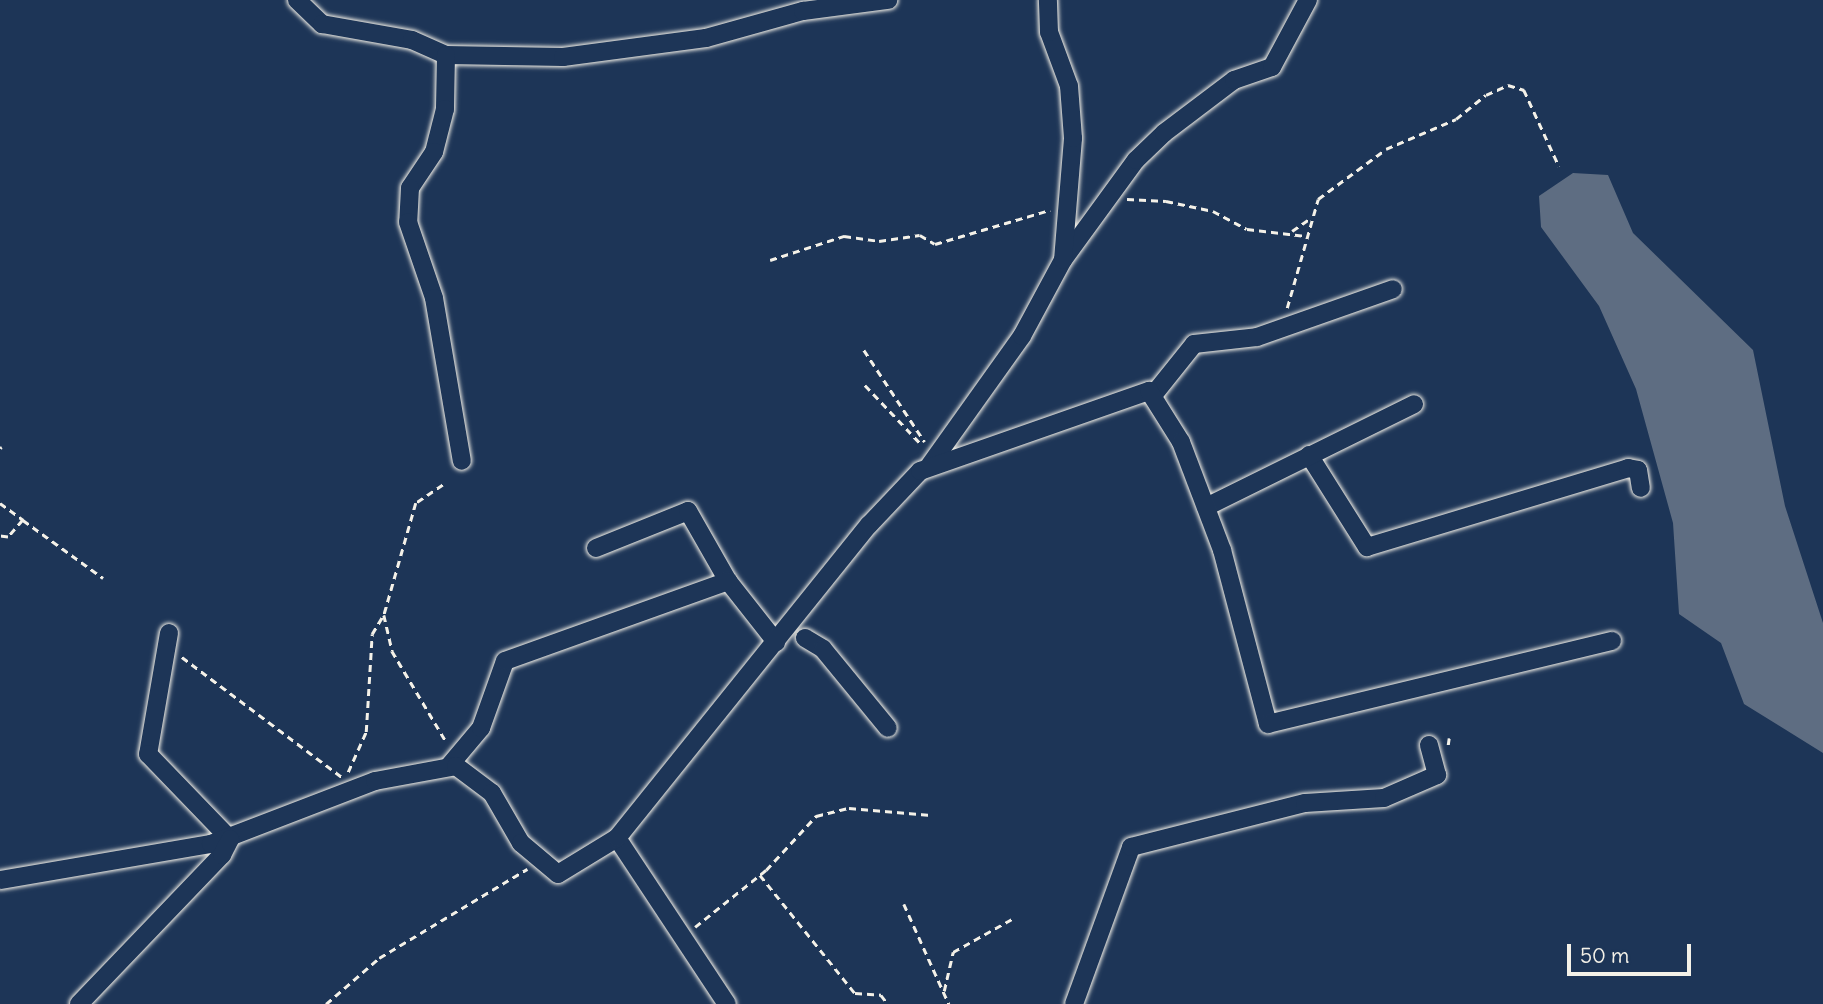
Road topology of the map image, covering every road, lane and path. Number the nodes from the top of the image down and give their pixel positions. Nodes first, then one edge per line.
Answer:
1 (297, 0) edge
2 (888, 0) edge
3 (1048, 0) edge
4 (1295, 0) edge
5 (1308, 0) edge
6 (810, 5) edge
7 (1289, 36) junction
8 (446, 55) junction
9 (1559, 166) dead end
10 (1112, 195) junction
11 (1064, 208) junction
12 (1309, 219) junction
13 (1292, 231) junction
14 (1306, 236) junction
15 (770, 260) dead end
16 (1063, 260) junction
17 (1393, 289) dead end
18 (1281, 328) junction
19 (864, 350) dead end
20 (865, 386) dead end
21 (1154, 394) junction
22 (1414, 404) dead end
23 (1309, 455) junction
24 (932, 460) junction
25 (462, 461) dead end
26 (443, 485) dead end
27 (1641, 488) dead end
28 (0, 503) edge
29 (1206, 507) junction
30 (23, 520) junction
31 (0, 536) edge
32 (596, 548) dead end
33 (103, 578) dead end
34 (728, 581) junction
35 (384, 615) junction
36 (791, 623) junction
37 (168, 638) joint
38 (805, 638) junction
39 (777, 641) junction
40 (1612, 641) dead end
41 (888, 728) dead end
42 (1429, 745) dead end
43 (464, 747) junction
44 (449, 766) junction
45 (344, 779) junction
46 (330, 802) junction
47 (931, 815) dead end
48 (617, 838) junction
49 (230, 839) junction
50 (537, 859) junction
51 (760, 875) junction
52 (0, 880) edge
53 (904, 904) dead end
54 (1012, 919) dead end
55 (684, 936) junction
56 (944, 991) junction
57 (79, 1004) edge
58 (326, 1004) edge
59 (727, 1004) edge
60 (888, 1004) edge
61 (949, 1004) edge
62 (1074, 1004) edge

1 - 8 street
2 - 6 street
3 - 11 street
4 - 7 street
5 - 7 street
6 - 8 street
7 - 10 street
8 - 25 street
9 - 12 path
10 - 13 path
10 - 16 street
11 - 15 path
11 - 16 street
12 - 13 path
12 - 14 path
13 - 14 path
14 - 18 path
16 - 24 street
17 - 18 street
18 - 21 street
19 - 24 path
20 - 24 path
21 - 24 street
21 - 29 street
22 - 23 street
23 - 27 street
23 - 29 street
24 - 36 street
26 - 35 path
28 - 30 path
29 - 40 street
30 - 31 path
30 - 33 path
32 - 34 street
34 - 39 street
34 - 43 street
35 - 43 path
35 - 45 path
36 - 38 street
36 - 39 street
37 - 45 path
37 - 49 street
38 - 39 street
38 - 41 street
39 - 48 street
42 - 62 street
43 - 44 street
44 - 46 street
44 - 50 street
45 - 46 path
46 - 49 street
47 - 51 path
48 - 50 street
48 - 55 street
49 - 52 street
49 - 57 street
50 - 58 path
51 - 55 path
51 - 60 path
53 - 56 path
54 - 56 path
55 - 59 street
56 - 61 path

